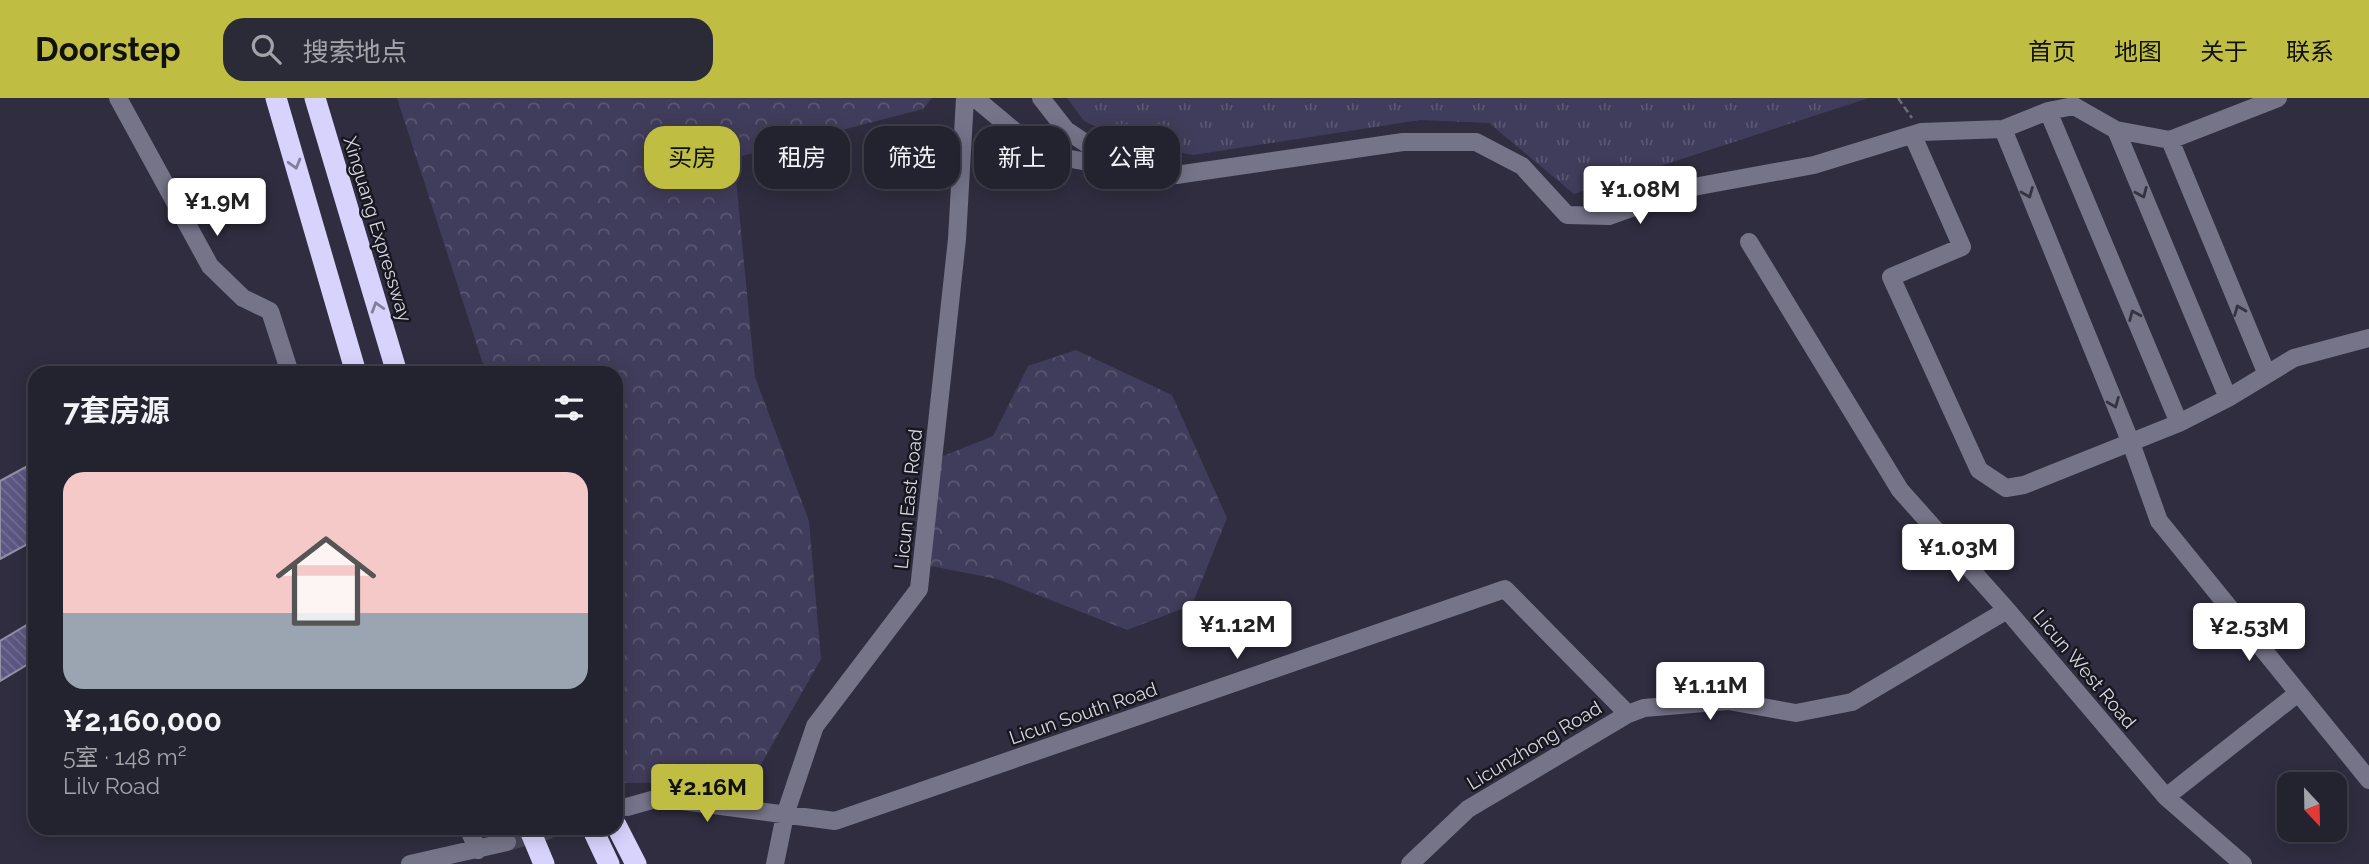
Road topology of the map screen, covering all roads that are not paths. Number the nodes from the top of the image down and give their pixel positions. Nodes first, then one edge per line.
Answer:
1 (118, 98) edge
2 (276, 98) edge
3 (315, 98) edge
4 (965, 98) edge
5 (975, 98) edge
6 (1041, 98) edge
7 (2278, 98) edge
8 (2049, 111) junction
9 (2003, 129) junction
10 (2116, 130) junction
11 (1917, 134) junction
12 (2170, 139) junction
13 (1084, 142) edge
14 (1084, 161) edge
15 (1180, 174) edge
16 (1749, 242) dead end
17 (2369, 338) edge
18 (288, 366) edge
19 (354, 366) edge
20 (395, 366) edge
21 (2266, 372) junction
22 (2228, 398) junction
23 (2179, 423) junction
24 (2131, 443) junction
25 (2007, 610) junction
26 (2298, 693) junction
27 (1628, 714) junction
28 (2369, 780) edge
29 (2166, 797) junction
30 (785, 815) junction
31 (623, 816) edge
32 (623, 819) edge
33 (471, 835) edge
34 (532, 835) edge
35 (595, 835) edge
36 (507, 842) tunnel mouth
37 (478, 850) junction
38 (410, 864) edge
39 (544, 864) edge
40 (609, 864) edge
41 (636, 864) edge
42 (775, 864) edge
43 (1410, 864) edge
44 (2244, 864) edge

1 - 18 street
2 -> 19 highway
20 -> 3 highway, Xinguang Expressway
4 - 30 street, Licun East Road
5 - 14 street
6 - 13 street
7 - 12 street
8 - 9 street
8 - 10 street
23 -> 8 street
9 - 11 street
9 -> 24 street
10 - 12 street
10 -> 22 street
11 - 15 street
11 - 24 street
21 -> 12 street
16 - 25 street, Licun West Road
17 - 21 street
21 - 22 street
22 - 23 street
23 - 24 street
24 - 26 street
25 - 27 street, Licunzhong Road
25 - 29 street, Licun West Road
26 - 28 street
26 - 29 street
27 - 30 street, Licun South Road
27 - 43 street, Licunzhong Road
29 - 44 street, Licun West Road
30 - 31 street
30 - 42 street, Licun East Road
32 - 41 highway
33 - 37 street
34 - 39 highway
35 - 40 highway
36 - 37 street
37 - 38 street

